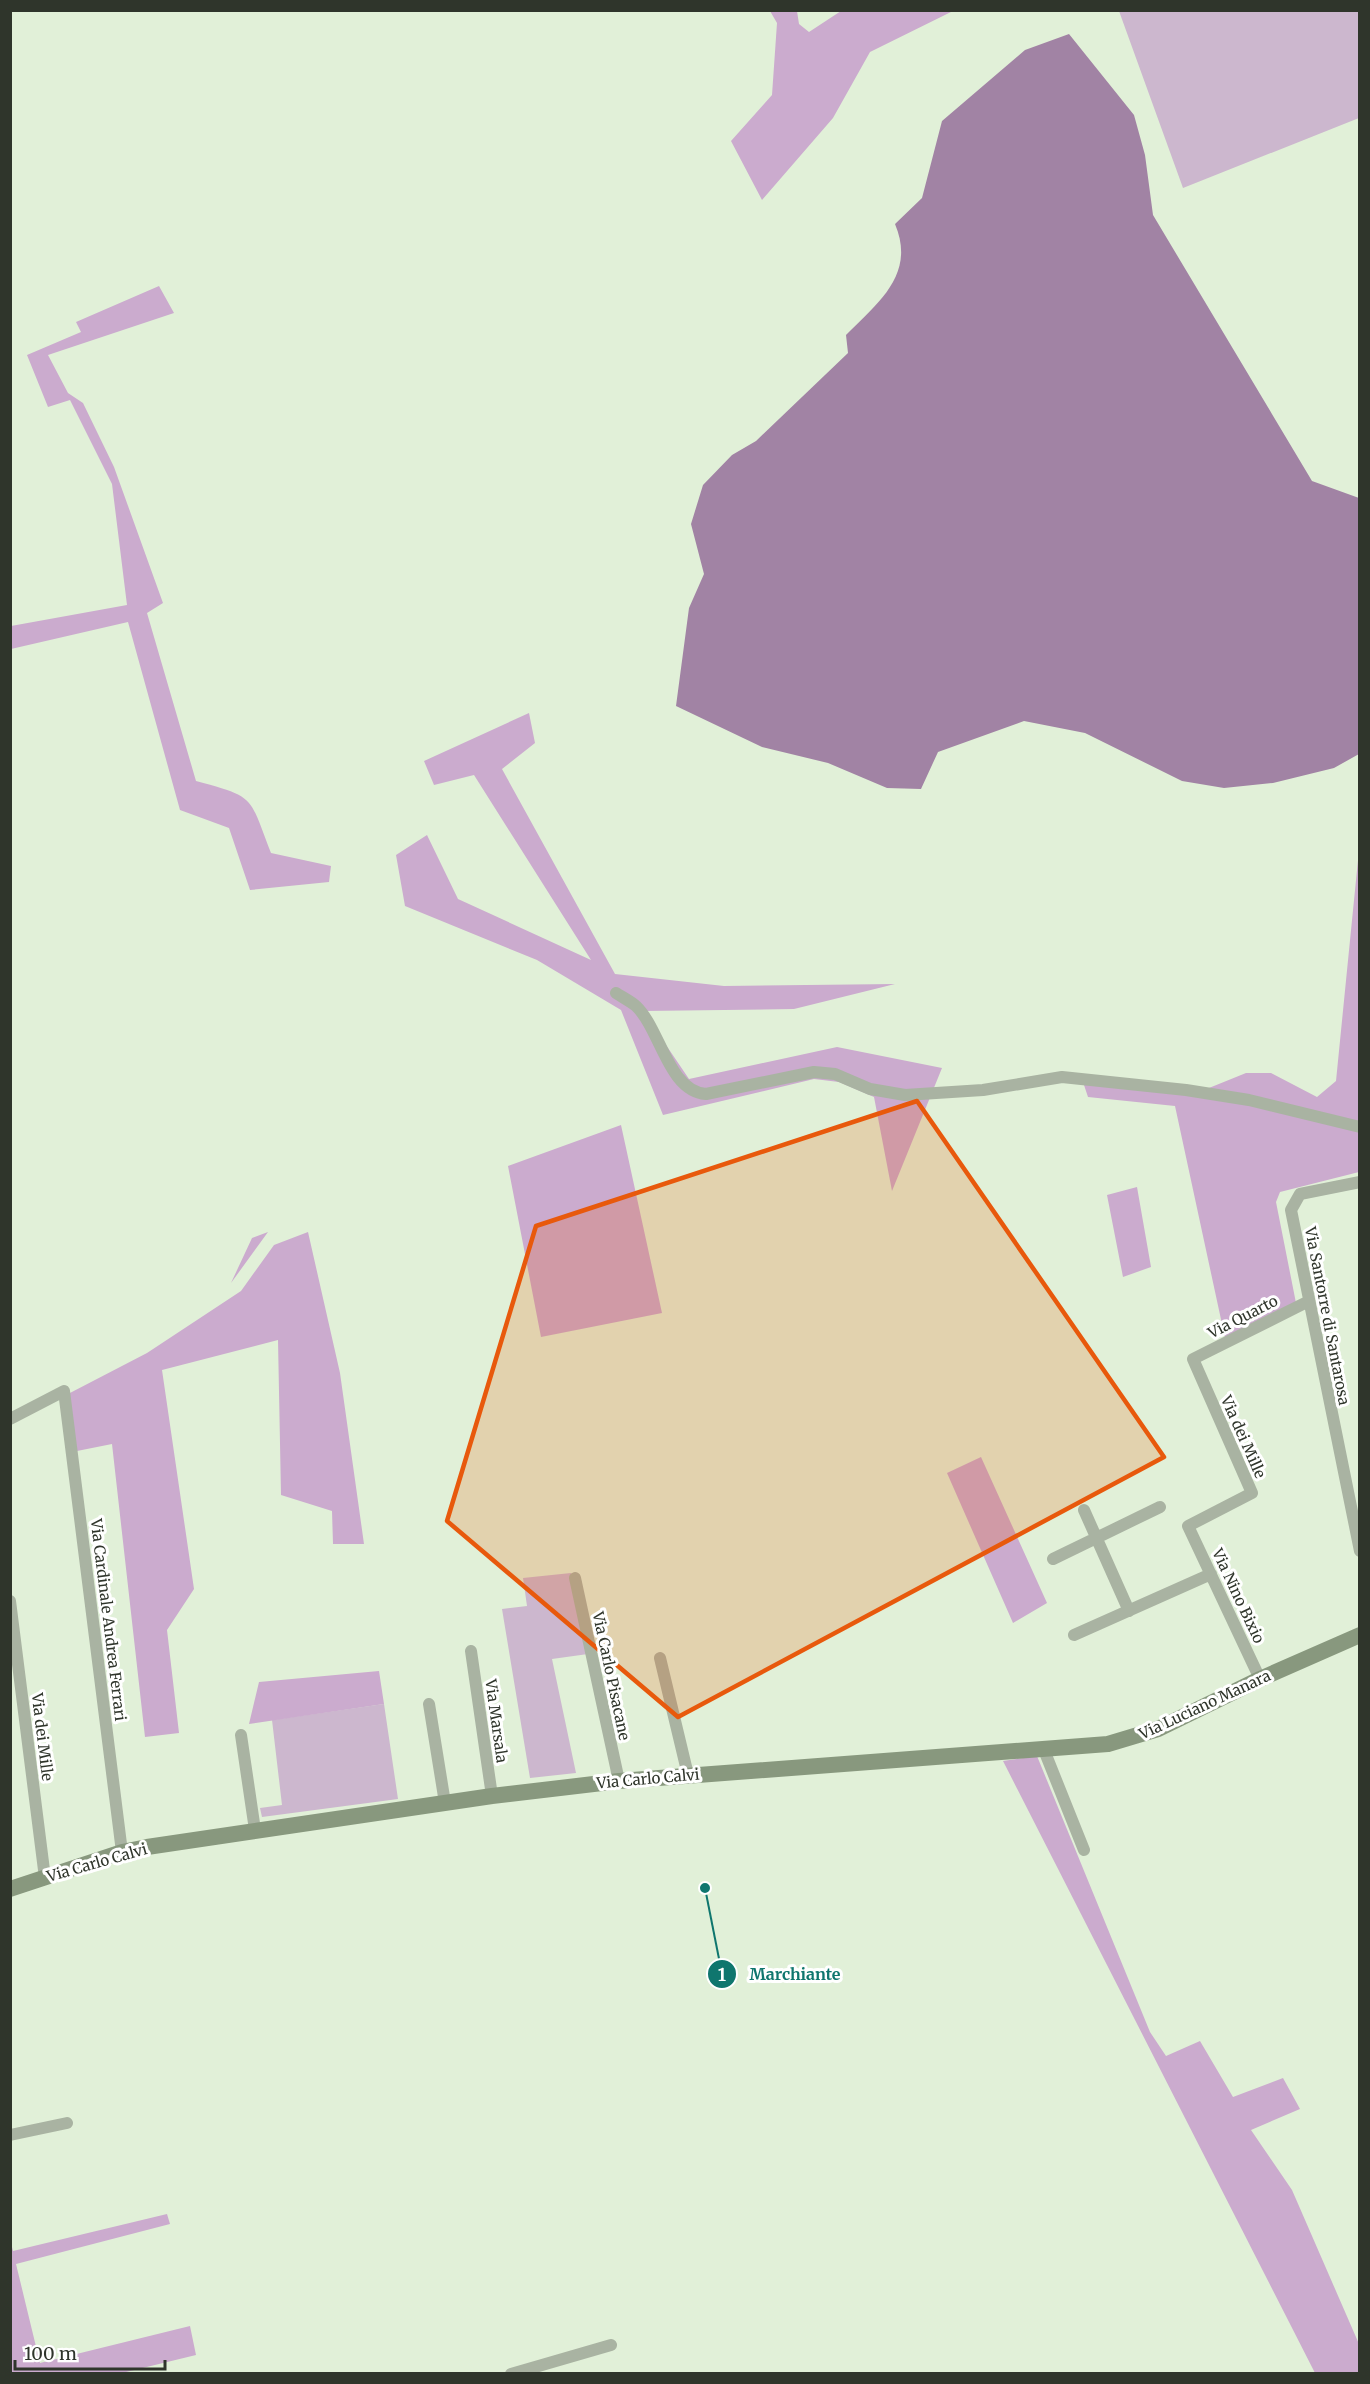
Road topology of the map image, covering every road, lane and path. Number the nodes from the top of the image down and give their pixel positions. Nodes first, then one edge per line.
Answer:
1 (616, 993) dead end
2 (1359, 1127) edge
3 (1359, 1182) edge
4 (1307, 1302) junction
5 (1193, 1359) joint
6 (10, 1419) edge
7 (1160, 1507) dead end
8 (1084, 1510) dead end
9 (1188, 1526) joint
10 (1096, 1538) junction
11 (1359, 1551) edge
12 (1053, 1558) dead end
13 (1211, 1574) junction
14 (575, 1578) dead end
15 (10, 1600) edge
16 (1129, 1611) junction
17 (1074, 1635) dead end
18 (1359, 1635) edge
19 (471, 1651) dead end
20 (660, 1658) dead end
21 (1260, 1679) junction
22 (429, 1704) dead end
23 (241, 1735) dead end
24 (1044, 1750) junction
25 (688, 1775) junction
26 (619, 1781) junction
27 (492, 1796) junction
28 (445, 1803) junction
29 (255, 1830) junction
30 (1084, 1850) dead end
31 (122, 1852) junction
32 (45, 1878) junction
33 (10, 1889) edge
34 (67, 2123) dead end
35 (10, 2135) edge
36 (611, 2345) dead end
37 (511, 2373) edge

1 - 2 street
3 - 4 street, Via Santorre di Santarosa
4 - 5 street, Via Quarto
4 - 11 street, Via Santorre di Santarosa
5 - 9 street, Via dei Mille
6 - 31 street, Via Cardinale Andrea Ferrari
7 - 10 street
8 - 10 street
9 - 13 street, Via Nino Bixio
10 - 12 street
10 - 16 street
13 - 16 street
13 - 21 street, Via Nino Bixio
14 - 26 street, Via Carlo Pisacane
15 - 32 street, Via dei Mille
16 - 17 street
18 - 21 street, Via Luciano Manara
19 - 27 street, Via Marsala
20 - 25 street
21 - 24 street, Via Luciano Manara
22 - 28 street
23 - 29 street
24 - 25 street, Via Carlo Calvi
24 - 30 street
25 - 26 street, Via Carlo Calvi
26 - 27 street, Via Carlo Calvi
27 - 28 street, Via Carlo Calvi
28 - 29 street, Via Carlo Calvi
29 - 31 street, Via Carlo Calvi
31 - 32 street, Via Carlo Calvi
32 - 33 street, Via Carlo Calvi
34 - 35 street
36 - 37 street

